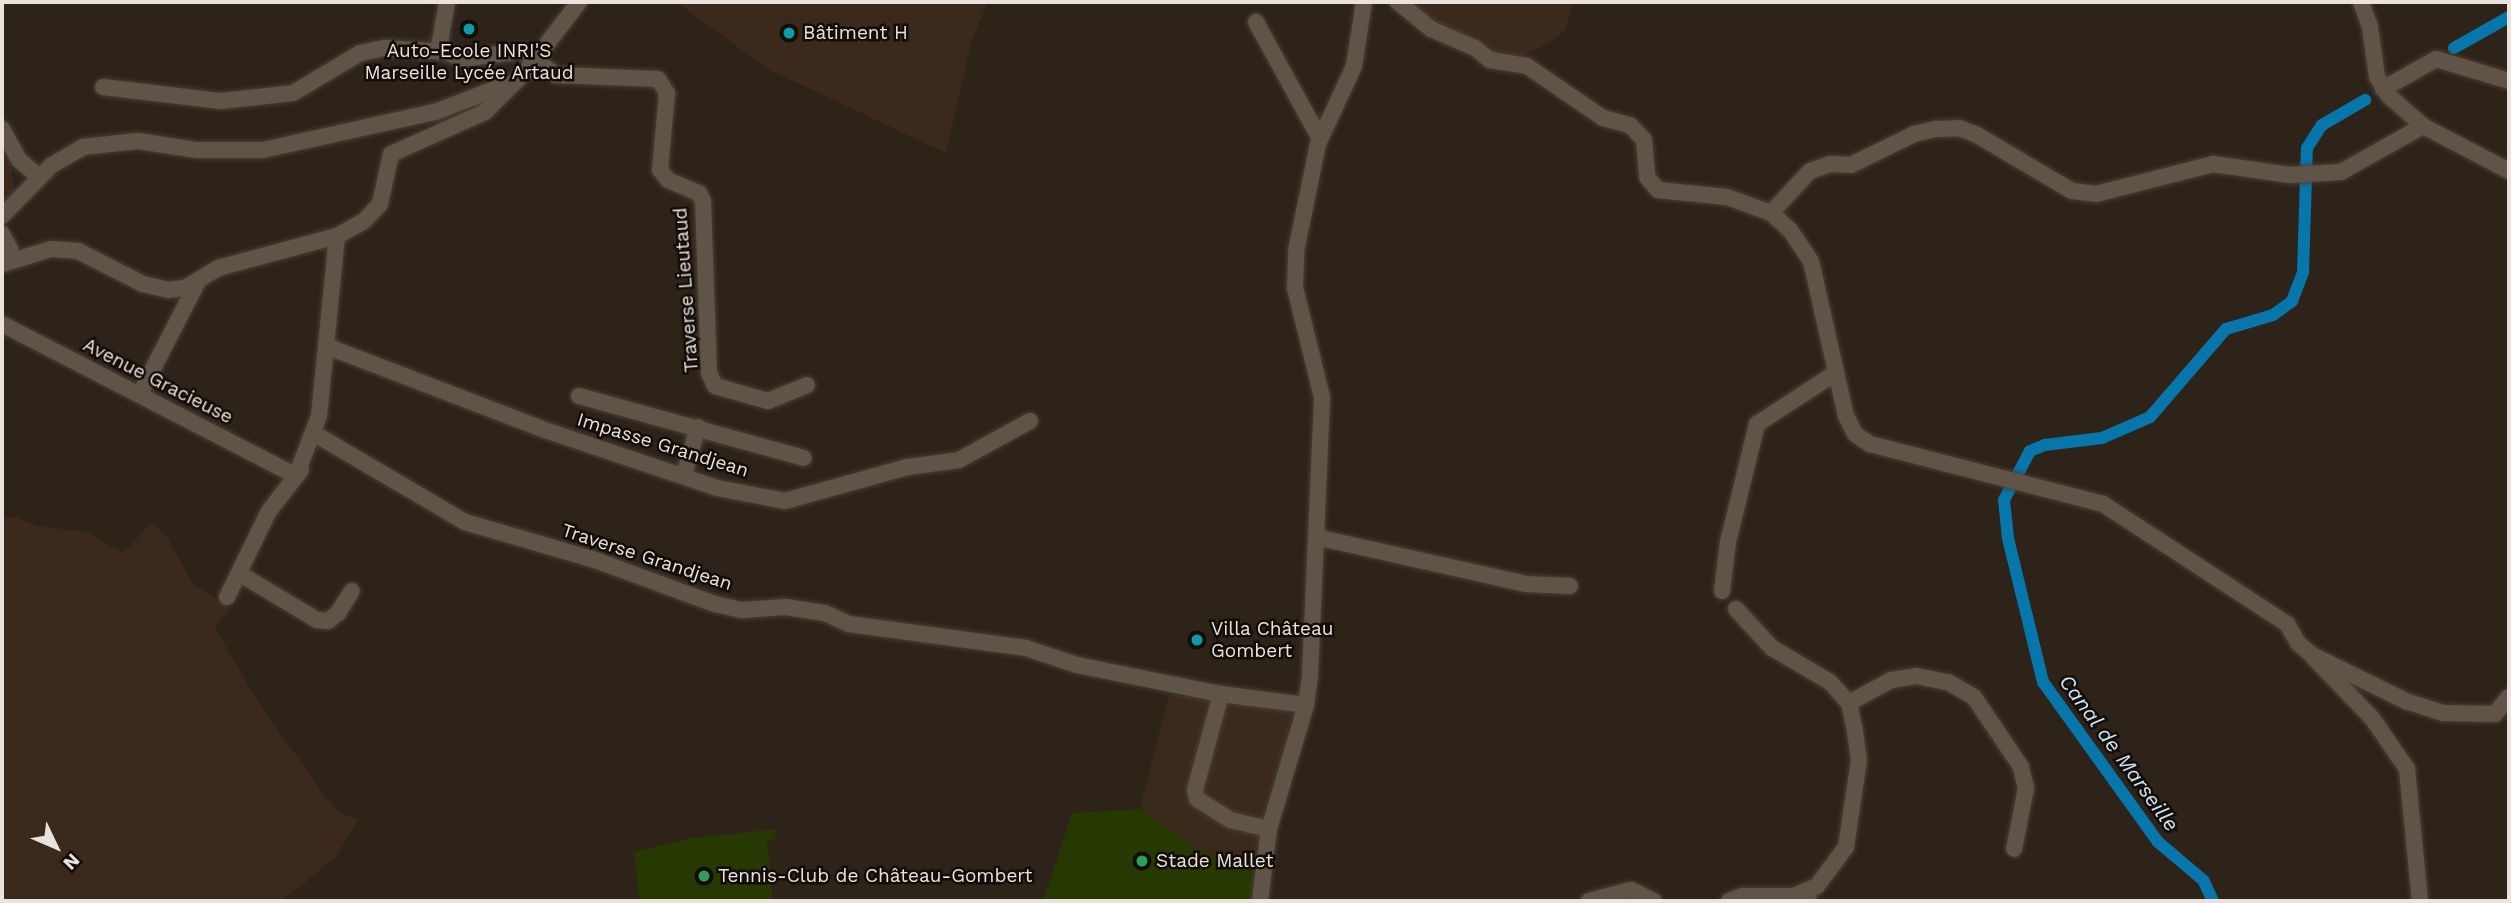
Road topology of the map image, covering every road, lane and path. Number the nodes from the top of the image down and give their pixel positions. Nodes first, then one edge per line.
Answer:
1 (447, 2) edge
2 (579, 2) edge
3 (1357, 2) edge
4 (1364, 2) edge
5 (1398, 2) edge
6 (2361, 2) edge
7 (1256, 22) dead end
8 (1362, 27) junction
9 (446, 52) junction
10 (536, 59) junction
11 (519, 78) junction
12 (2509, 81) edge
13 (103, 87) dead end
14 (2383, 87) junction
15 (2423, 126) junction
16 (2, 129) edge
17 (1320, 139) junction
18 (83, 147) junction
19 (2509, 171) edge
20 (34, 182) junction
21 (1771, 214) junction
22 (2, 216) edge
23 (337, 236) junction
24 (4, 237) edge
25 (38, 254) junction
26 (3, 264) edge
27 (198, 281) junction
28 (2, 324) edge
29 (326, 346) junction
30 (1834, 374) junction
31 (807, 385) dead end
32 (140, 394) junction
33 (579, 396) dead end
34 (1030, 421) dead end
35 (698, 427) junction
36 (321, 439) junction
37 (804, 458) dead end
38 (684, 475) junction
39 (296, 476) junction
40 (1316, 537) junction
41 (240, 575) junction
42 (1570, 586) dead end
43 (352, 591) dead end
44 (1722, 591) dead end
45 (227, 597) dead end
46 (1736, 609) dead end
47 (2312, 655) junction
48 (1221, 694) junction
49 (2509, 697) edge
50 (1849, 703) junction
51 (1306, 705) junction
52 (2502, 715) edge
53 (1269, 829) junction
54 (2014, 849) dead end
55 (1793, 896) junction
56 (1265, 900) edge
57 (1589, 901) edge
58 (1654, 901) edge
59 (1729, 901) edge
60 (1809, 901) edge
61 (2420, 901) edge

1 - 9 street
2 - 10 street
3 - 8 street
4 - 8 street
5 - 21 street
6 - 14 street
7 - 17 street
8 - 17 street
9 - 10 street
9 - 13 street
10 - 11 street
10 - 31 street, Traverse Lieutaud
11 - 18 street
11 - 23 street
12 - 14 street
14 - 15 street
15 - 19 street
15 - 21 street
16 - 20 street
17 - 40 street
18 - 20 street
18 - 24 street
20 - 22 street
21 - 30 street
23 - 27 street
23 - 29 street
24 - 25 street
24 - 26 street
25 - 26 street
25 - 27 street
27 - 32 street
28 - 32 street, Avenue Gracieuse
29 - 36 street
29 - 38 street, Impasse Grandjean
30 - 44 street
30 - 47 street
32 - 39 street, Avenue Gracieuse
33 - 35 street
34 - 38 street, Impasse Grandjean
35 - 37 street
35 - 38 street
36 - 39 street
36 - 48 street, Traverse Grandjean
39 - 41 street
40 - 42 street
40 - 51 street
41 - 43 street
41 - 45 street
46 - 50 street
47 - 52 street
47 - 61 street
48 - 51 street, Traverse Grandjean
48 - 53 street
49 - 52 street
50 - 54 street
50 - 55 street
51 - 53 street
53 - 56 street
55 - 59 street
55 - 60 street
57 - 58 street

